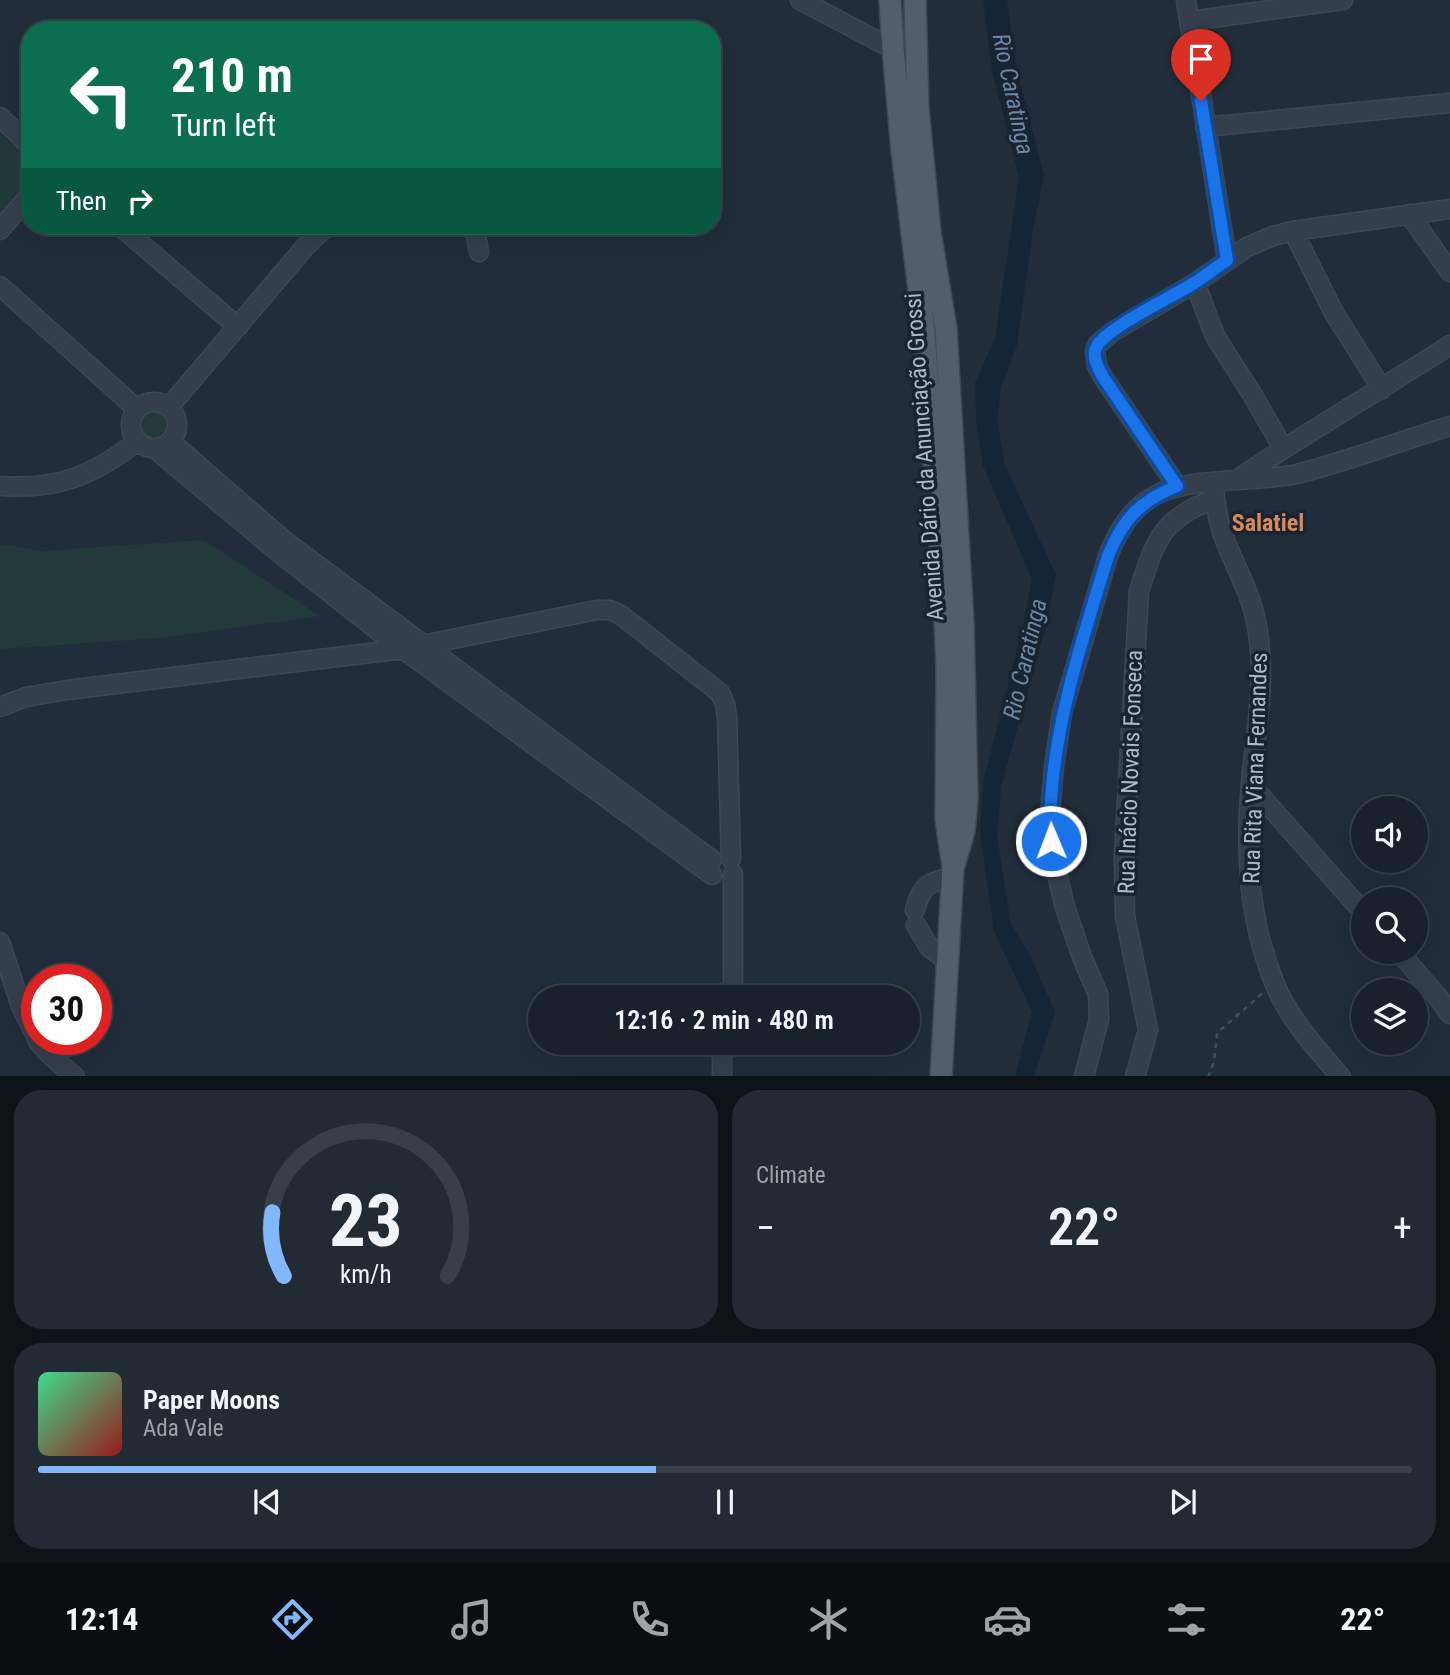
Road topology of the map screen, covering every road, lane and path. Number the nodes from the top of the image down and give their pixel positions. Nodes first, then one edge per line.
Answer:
1 (800, 0) edge
2 (915, 0) edge
3 (1186, 0) edge
4 (1343, 0) edge
5 (886, 2) edge
6 (1189, 21) junction
7 (892, 49) junction
8 (1450, 103) edge
9 (0, 117) edge
10 (1205, 127) junction
11 (21, 137) edge
12 (21, 206) edge
13 (1450, 209) edge
14 (1409, 214) junction
15 (0, 230) edge
16 (1293, 231) junction
17 (131, 235) edge
18 (318, 235) edge
19 (476, 235) edge
20 (479, 252) dead end
21 (1227, 260) junction
22 (1450, 272) edge
23 (1195, 283) junction
24 (0, 286) edge
25 (238, 327) junction
26 (946, 329) junction
27 (924, 332) junction
28 (1450, 345) edge
29 (1381, 390) junction
30 (169, 407) junction
31 (137, 410) junction
32 (1450, 426) edge
33 (154, 443) junction
34 (1283, 448) junction
35 (1234, 482) junction
36 (0, 486) edge
37 (1177, 486) junction
38 (1214, 491) junction
39 (393, 631) junction
40 (423, 644) junction
41 (403, 649) junction
42 (0, 707) edge
43 (1251, 785) junction
44 (722, 870) junction
45 (953, 873) junction
46 (1351, 898) edge
47 (0, 942) edge
48 (947, 961) junction
49 (1409, 964) edge
50 (1274, 982) junction
51 (722, 985) edge
52 (732, 985) edge
53 (21, 998) edge
54 (1450, 1014) edge
55 (50, 1055) edge
56 (722, 1055) edge
57 (733, 1055) edge
58 (75, 1076) edge
59 (722, 1076) edge
60 (733, 1076) edge
61 (941, 1076) edge
62 (1084, 1076) edge
63 (1135, 1076) edge
64 (1208, 1076) edge
65 (1341, 1076) edge

1 - 7 street
2 - 26 main road, Avenida Dário da Anunciação Grossi
3 - 6 street
4 - 6 street
5 - 7 main road, Avenida Dário da Anunciação Grossi
6 - 10 street
7 - 27 main road, Avenida Dário da Anunciação Grossi
8 - 10 street
9 - 11 street
10 - 21 street
12 - 15 street
13 - 14 street
14 - 16 street
14 - 22 street
16 - 21 street
16 - 29 street
17 - 25 street
18 - 25 street
19 - 20 street
21 - 23 street
23 - 34 street
23 - 37 street
24 - 31 street
25 - 30 street
26 - 27 main road
26 - 45 main road, Avenida Dário da Anunciação Grossi
27 - 45 main road, Avenida Dário da Anunciação Grossi
28 - 29 street
29 - 34 street
30 - 31 street
30 - 33 street
31 - 33 street
32 - 35 street
33 - 36 street
33 - 39 street
34 - 35 street
35 - 38 street
37 - 38 street
37 - 62 street
38 - 43 street, Rua Rita Viana Fernandes
38 - 63 street, Rua Inácio Novais Fonseca
39 - 40 street
39 - 41 street
40 - 41 street
40 - 44 street
40 - 44 street
41 - 42 street
41 - 44 street
43 - 46 street
43 - 50 street, Rua Rita Viana Fernandes
44 - 51 street
44 - 52 street
45 - 48 main road, Avenida Dário da Anunciação Grossi
45 - 48 street
47 - 53 street
48 - 61 main road, Avenida Dário da Anunciação Grossi
49 - 54 street
50 - 64 path
50 - 65 street, Rua Rita Viana Fernandes
55 - 58 street
56 - 59 street
57 - 60 street

